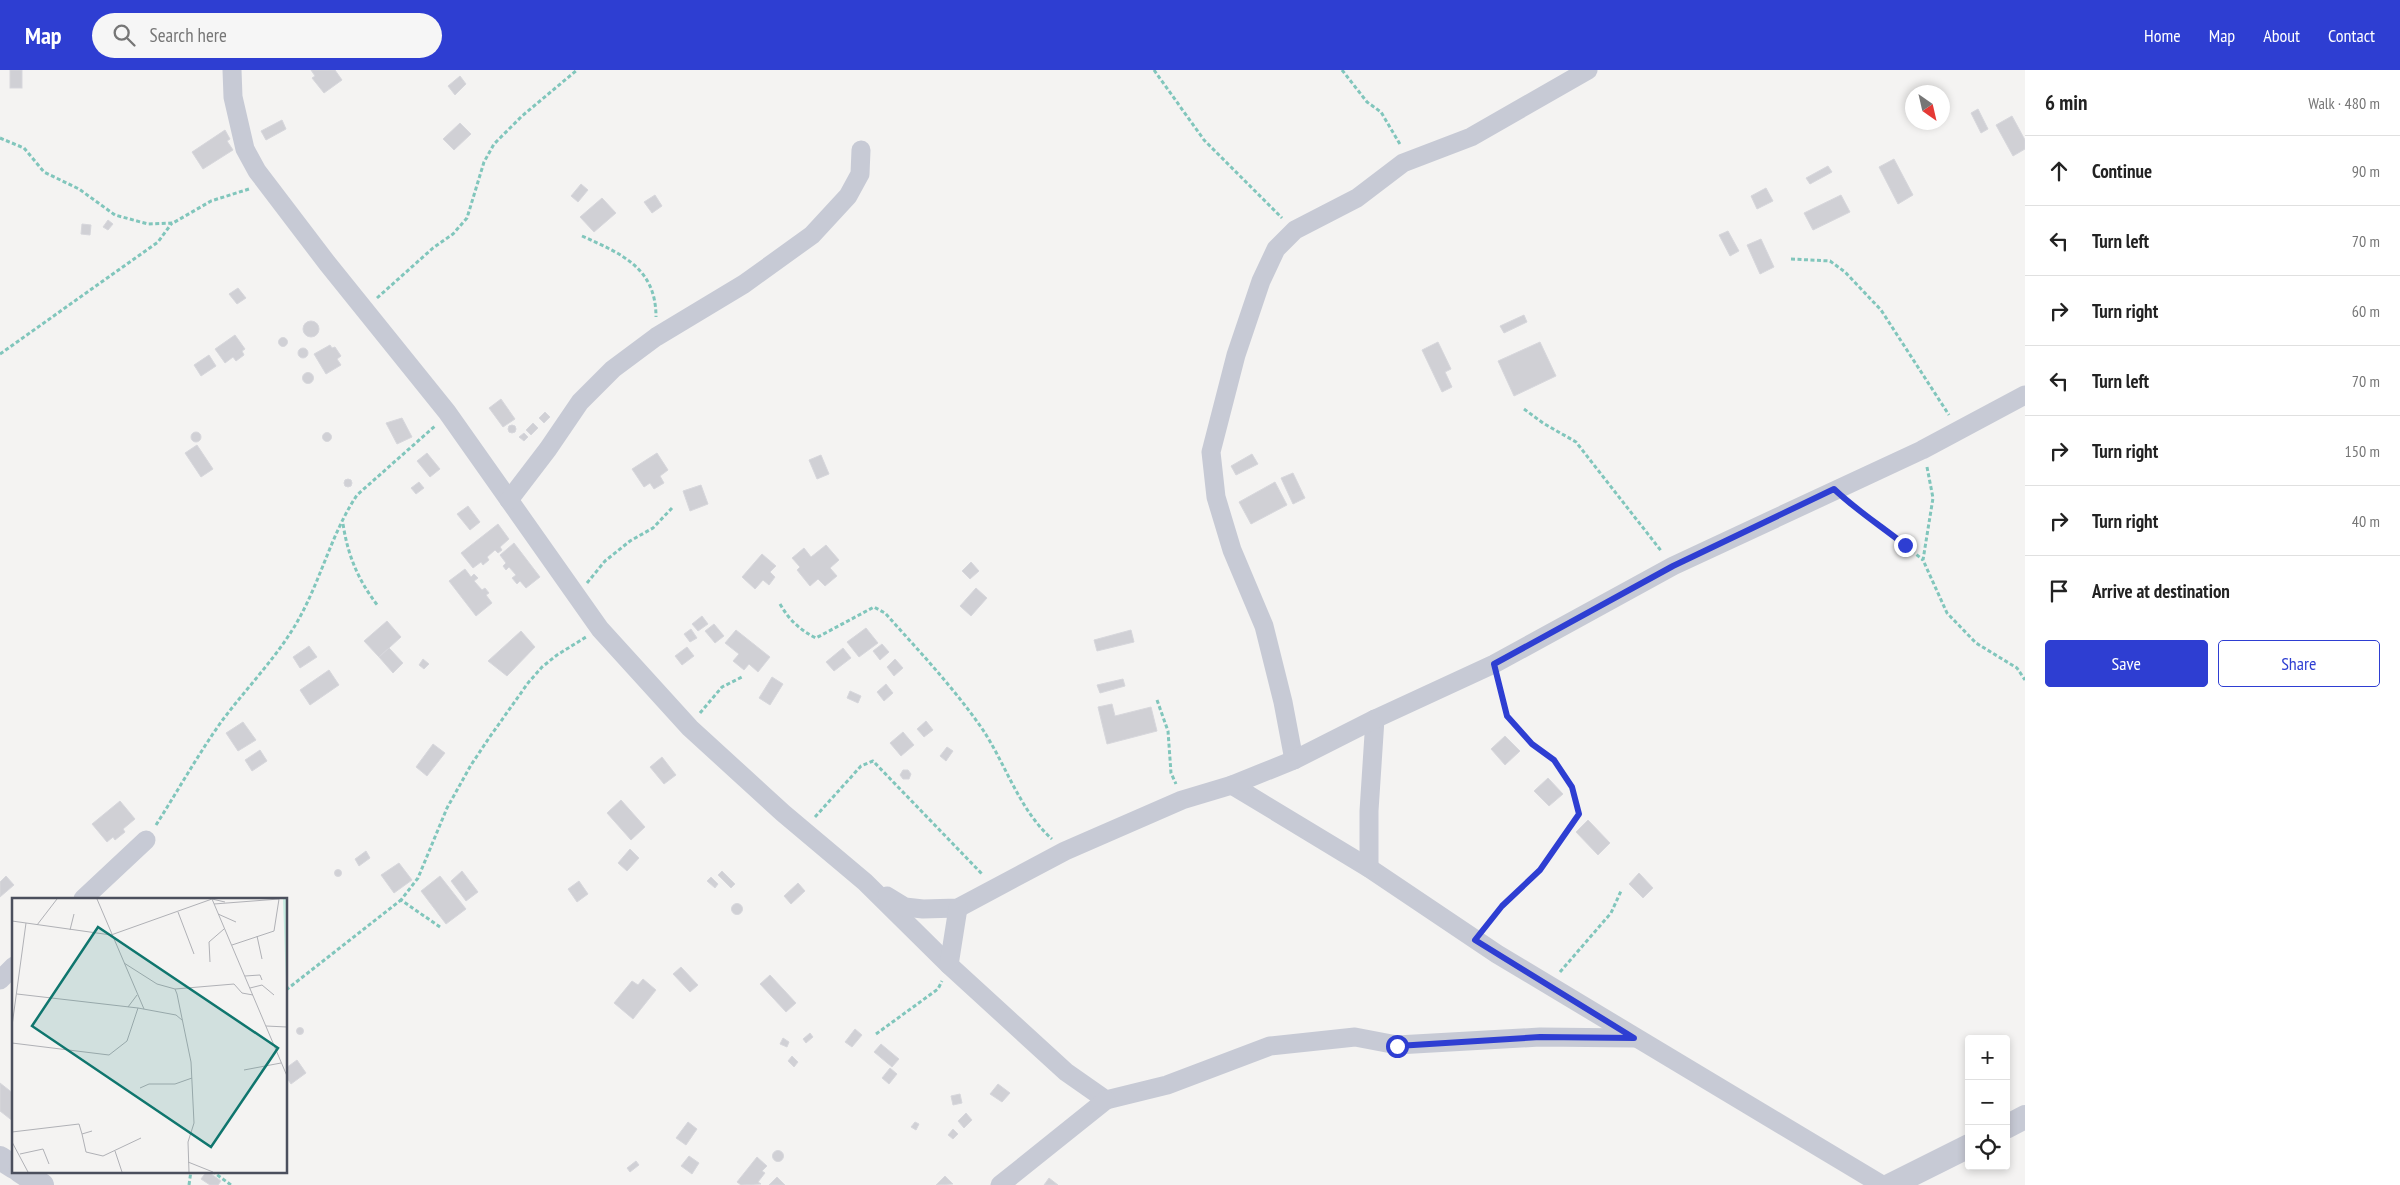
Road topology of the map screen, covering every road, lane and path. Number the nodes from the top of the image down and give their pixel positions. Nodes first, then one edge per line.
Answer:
1 (232, 70) edge
2 (577, 70) edge
3 (1154, 70) edge
4 (1342, 70) edge
5 (1588, 70) edge
6 (0, 138) edge
7 (861, 150) dead end
8 (1403, 163) junction
9 (266, 184) junction
10 (173, 223) junction
11 (1295, 230) junction
12 (582, 236) dead end
13 (1791, 258) dead end
14 (365, 310) junction
15 (656, 337) junction
16 (0, 354) edge
17 (2025, 395) edge
18 (1524, 409) dead end
19 (448, 412) junction
20 (1958, 428) junction
21 (1922, 450) junction
22 (1834, 489) junction
23 (509, 500) junction
24 (672, 508) dead end
25 (342, 524) junction
26 (1923, 560) junction
27 (1673, 566) junction
28 (577, 594) junction
29 (780, 604) dead end
30 (378, 606) dead end
31 (600, 629) junction
32 (1494, 664) junction
33 (742, 677) dead end
34 (2025, 680) edge
35 (1157, 700) dead end
36 (1375, 719) junction
37 (690, 728) junction
38 (1294, 760) junction
39 (1232, 785) junction
40 (1182, 800) junction
41 (804, 828) junction
42 (146, 840) joint
43 (1066, 851) junction
44 (1369, 868) junction
45 (865, 882) junction
46 (995, 888) junction
47 (1621, 891) dead end
48 (84, 898) edge
49 (402, 900) junction
50 (958, 908) junction
51 (440, 927) dead end
52 (1475, 940) junction
53 (949, 965) junction
54 (12, 968) edge
55 (0, 980) edge
56 (1548, 985) junction
57 (288, 988) edge
58 (876, 1034) dead end
59 (1634, 1038) junction
60 (1106, 1100) junction
61 (2025, 1117) edge
62 (2010, 1125) edge
63 (1965, 1148) edge
64 (0, 1158) edge
65 (12, 1166) edge
66 (22, 1172) edge
67 (191, 1172) edge
68 (213, 1172) edge
69 (42, 1185) edge
70 (189, 1185) edge
71 (232, 1185) edge
72 (1000, 1185) edge
73 (1882, 1185) edge
74 (1891, 1185) edge

1 - 9 street
2 - 14 path
3 - 11 path
4 - 8 path
5 - 8 street
6 - 10 path
7 - 15 street
8 - 11 street
9 - 10 path
9 - 14 street
10 - 16 path
11 - 38 street
12 - 15 path
13 - 20 path
14 - 19 street
15 - 23 street
17 - 20 street
18 - 27 path
19 - 23 street
19 - 25 path
20 - 21 street
21 - 22 street
21 - 26 path
22 - 26 path
22 - 27 street
23 - 28 street
24 - 28 path
25 - 30 path
25 - 42 path
26 - 34 path
27 - 32 street
28 - 31 street
29 - 43 path
31 - 37 street
31 - 49 path
32 - 36 street
32 - 52 path
33 - 37 path
35 - 40 path
36 - 38 street
36 - 44 street
37 - 41 street
38 - 39 street
39 - 40 street
39 - 44 street
40 - 43 street
41 - 45 street
41 - 46 path
42 - 48 street
43 - 46 street
44 - 52 street
45 - 50 street
45 - 53 street
46 - 50 street
47 - 56 path
49 - 51 path
49 - 57 path
50 - 53 street
52 - 56 street
53 - 58 path
53 - 60 street
54 - 55 street
56 - 59 street
59 - 60 street
59 - 73 street
60 - 72 street
61 - 62 street
63 - 74 street
64 - 65 street
66 - 69 street
67 - 70 path
68 - 71 path

